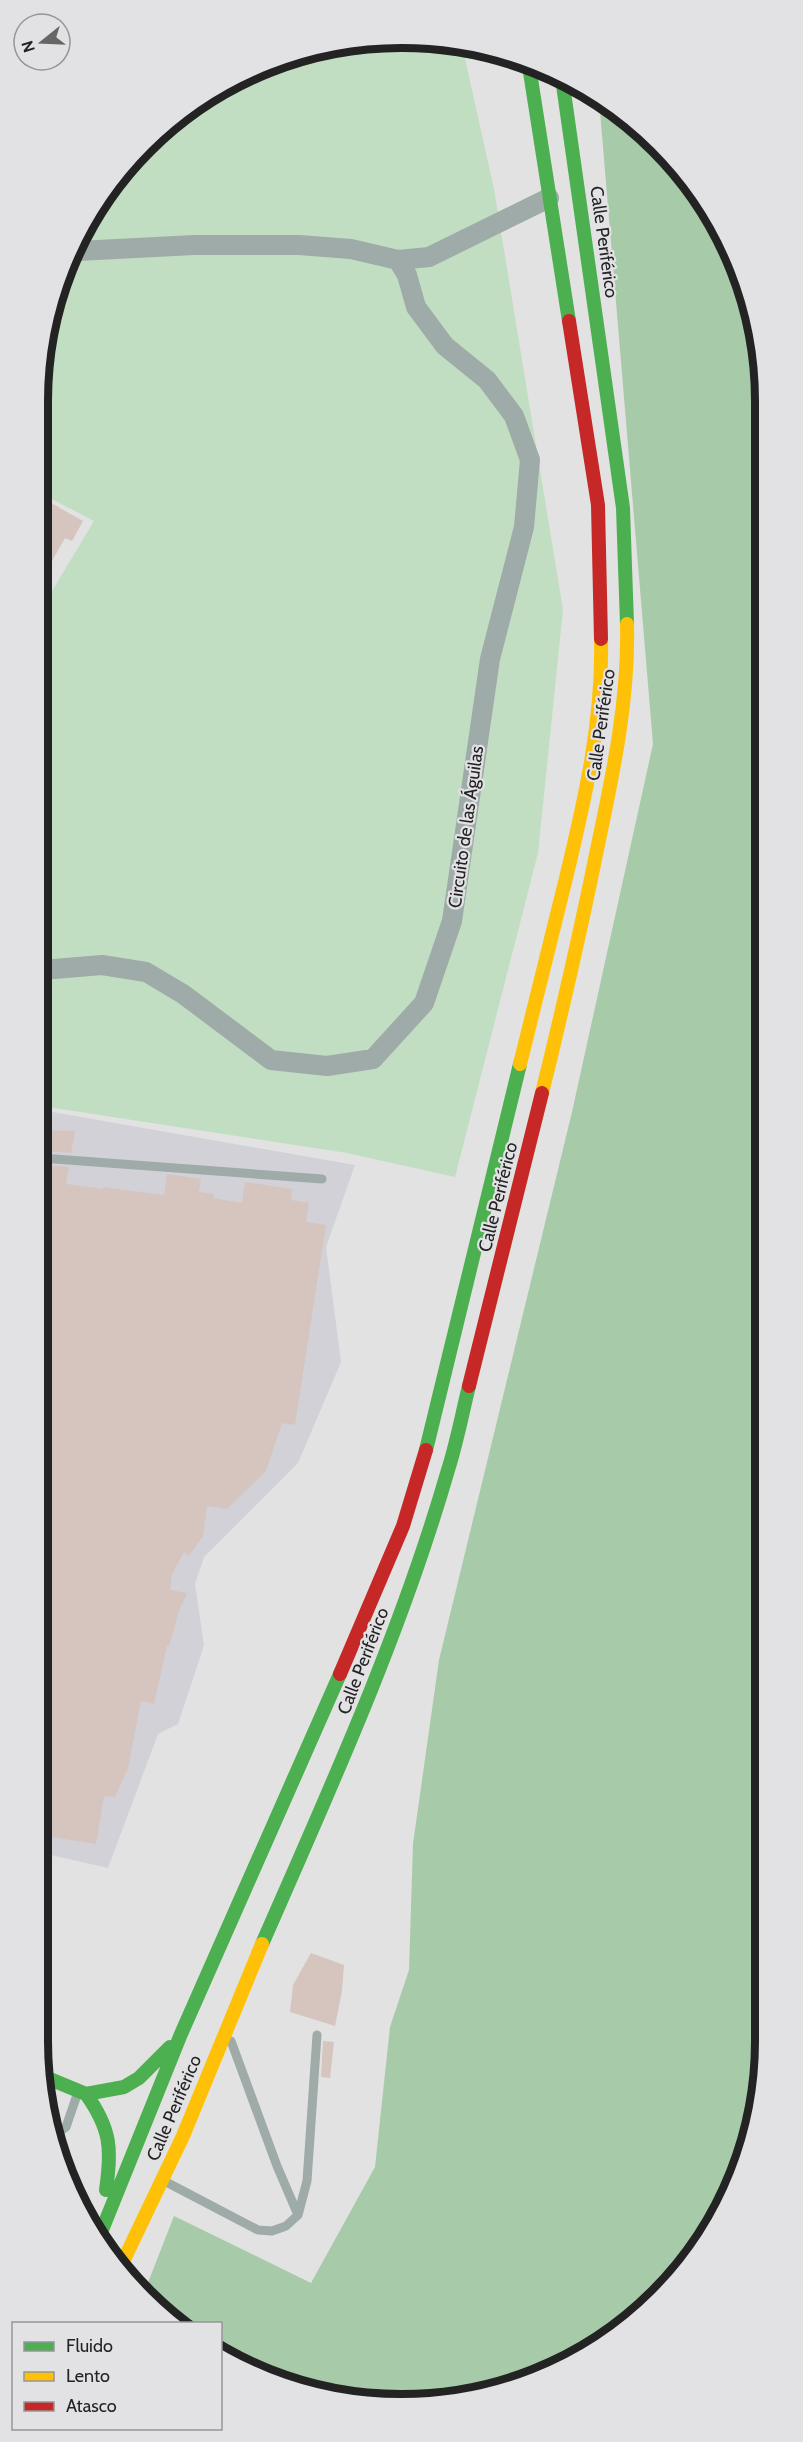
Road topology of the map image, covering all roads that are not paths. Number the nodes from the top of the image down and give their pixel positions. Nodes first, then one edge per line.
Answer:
1 (530, 72) edge
2 (562, 86) edge
3 (588, 155) dead end
4 (549, 198) junction
5 (584, 224) junction
6 (82, 251) edge
7 (398, 260) junction
8 (48, 970) edge
9 (48, 1159) edge
10 (322, 1179) dead end
11 (227, 2030) junction
12 (181, 2034) junction
13 (317, 2035) dead end
14 (50, 2079) edge
15 (82, 2092) junction
16 (60, 2131) edge
17 (164, 2180) junction
18 (298, 2215) junction
19 (101, 2226) edge
20 (102, 2228) edge
21 (124, 2260) edge

1 - 4 main road, Calle Periférico
2 - 5 main road, Calle Periférico
3 - 5 main road
4 - 7 street
4 - 12 main road, Calle Periférico
5 - 11 main road, Calle Periférico
6 - 7 street
7 - 8 street, Circuito de las Águilas
9 - 10 lane
11 - 17 main road, Calle Periférico
11 - 18 lane
12 - 15 main road
12 - 20 main road, Calle Periférico
13 - 18 lane
14 - 15 main road
15 - 16 lane
15 - 19 main road
17 - 18 lane
17 - 21 main road, Calle Periférico

